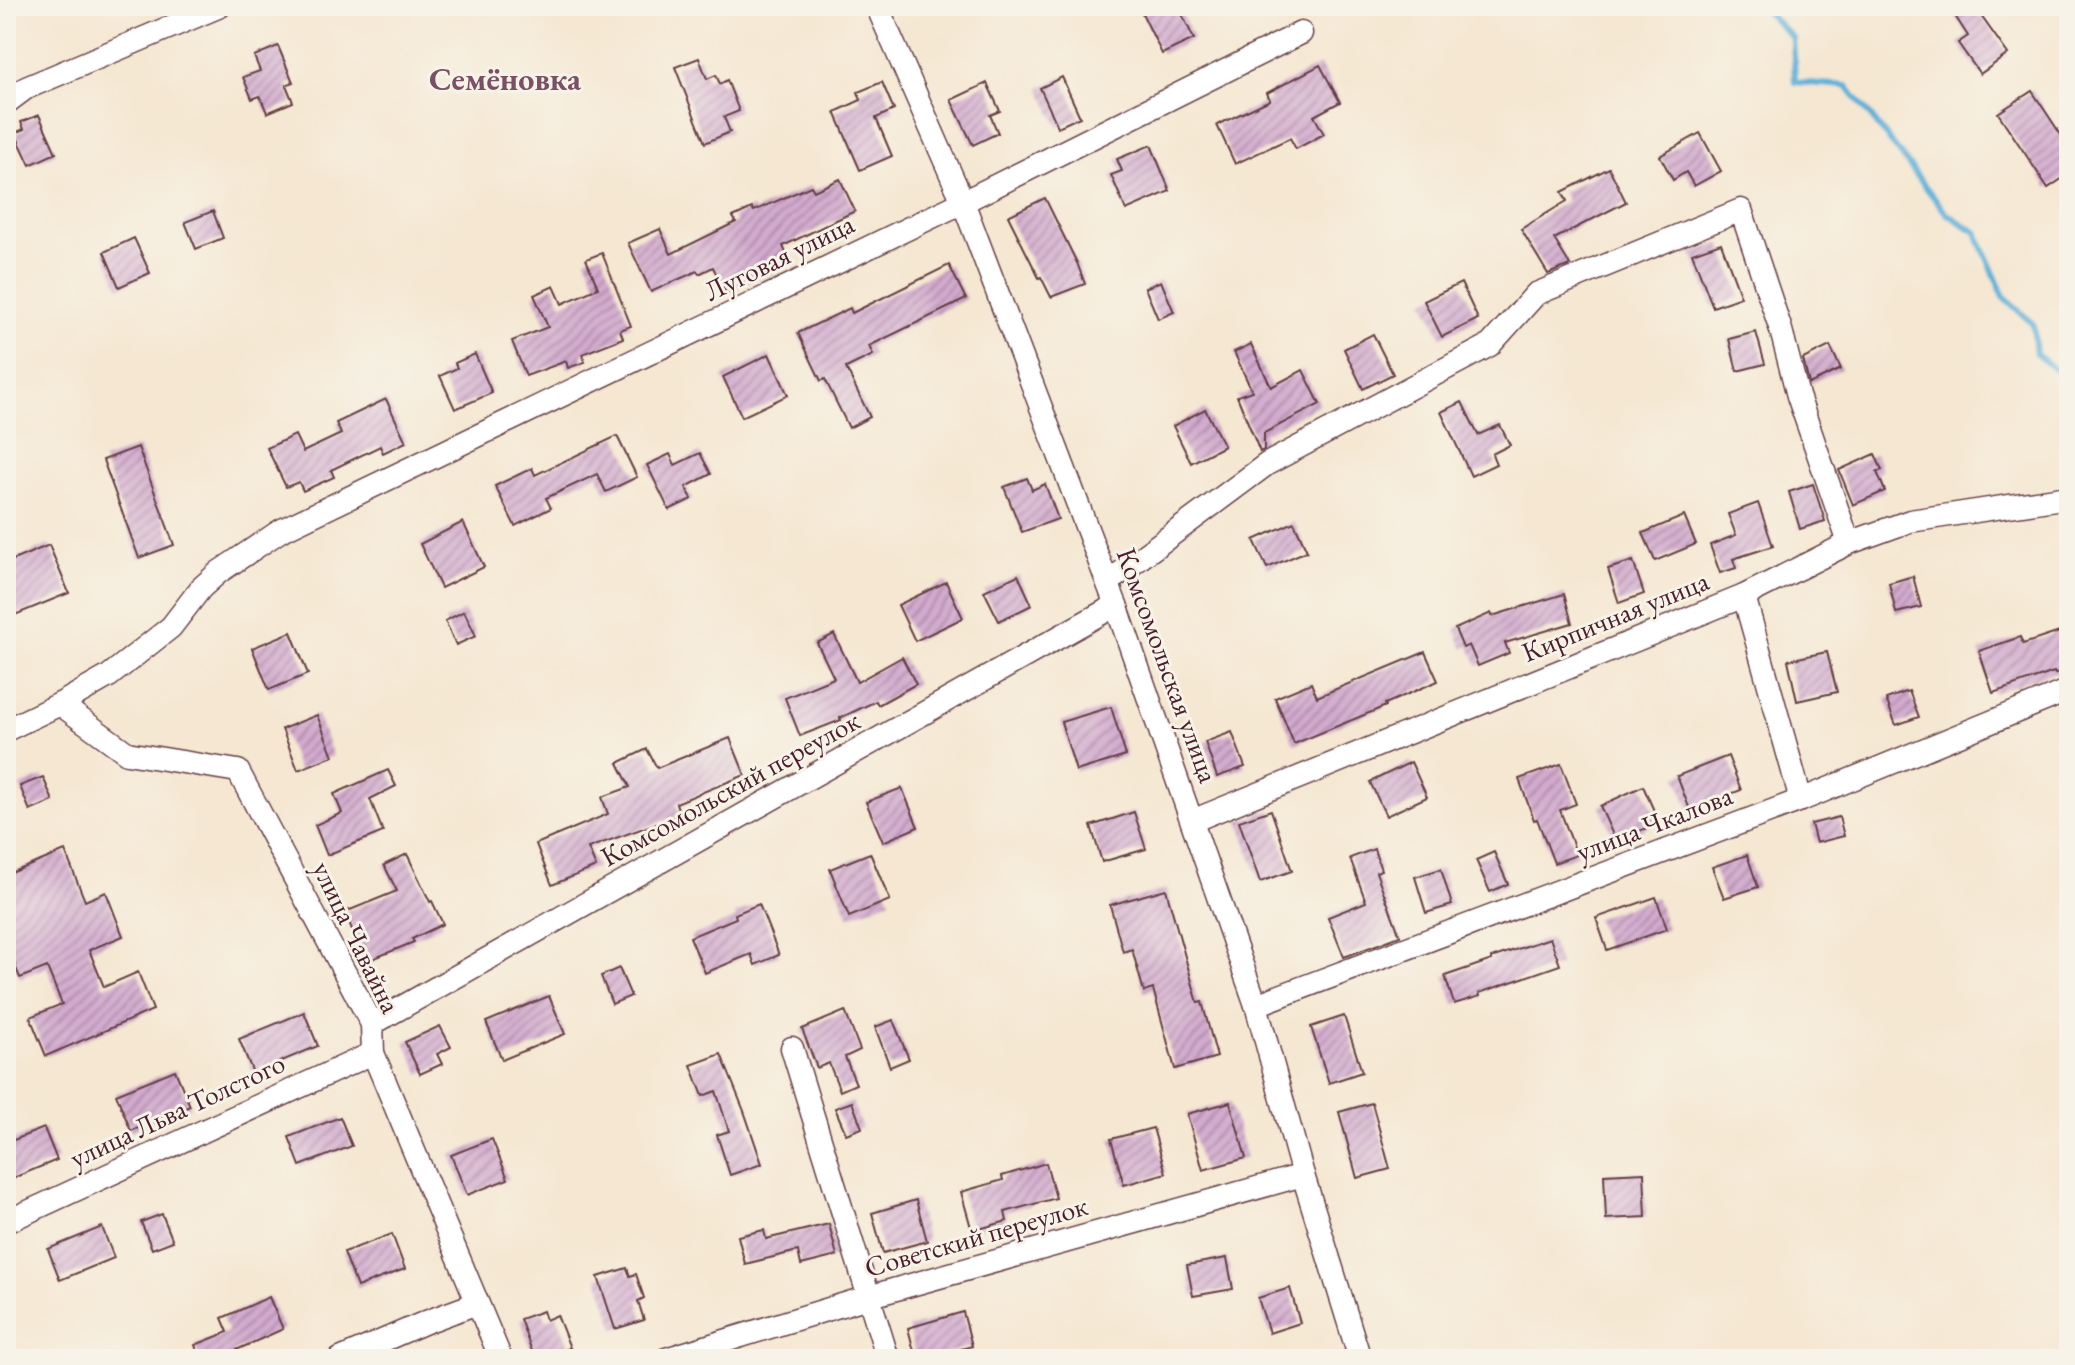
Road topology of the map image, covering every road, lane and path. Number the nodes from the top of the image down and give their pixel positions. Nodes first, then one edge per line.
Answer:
1 (220, 6) edge
2 (877, 6) edge
3 (1301, 33) dead end
4 (6, 103) edge
5 (963, 202) junction
6 (2069, 497) edge
7 (1849, 543) junction
8 (1108, 582) junction
9 (1744, 596) junction
10 (1116, 605) junction
11 (2069, 690) edge
12 (60, 704) junction
13 (6, 730) edge
14 (1801, 800) junction
15 (1192, 821) junction
16 (1256, 1005) junction
17 (372, 1024) junction
18 (792, 1048) dead end
19 (373, 1053) junction
20 (1303, 1175) junction
21 (6, 1222) edge
22 (868, 1297) junction
23 (477, 1303) junction
24 (340, 1359) edge
25 (501, 1359) edge
26 (666, 1359) edge
27 (888, 1359) edge
28 (1360, 1359) edge

1 - 4 street
2 - 5 street, Комсомольская улица
3 - 5 street, Луговая улица
5 - 8 street, Комсомольская улица
5 - 12 street, Луговая улица
6 - 7 street, Кирпичная улица
7 - 8 street
7 - 9 street, Кирпичная улица
8 - 10 street, Комсомольская улица
9 - 14 street
9 - 15 street, Кирпичная улица
10 - 15 street, Комсомольская улица
10 - 17 street, Комсомольский переулок
11 - 14 street, улица Чкалова
12 - 13 street, Луговая улица
12 - 17 street, улица Чавайна
14 - 16 street, улица Чкалова
15 - 16 street, Комсомольская улица
16 - 20 street, Комсомольская улица
17 - 19 street, улица Чавайна
18 - 22 street
19 - 21 street, улица Льва Толстого
19 - 23 street, улица Чавайна
20 - 22 street, Советский переулок
20 - 28 street, Комсомольская улица
22 - 26 street, Советский переулок
22 - 27 street
23 - 24 street
23 - 25 street, улица Чавайна

